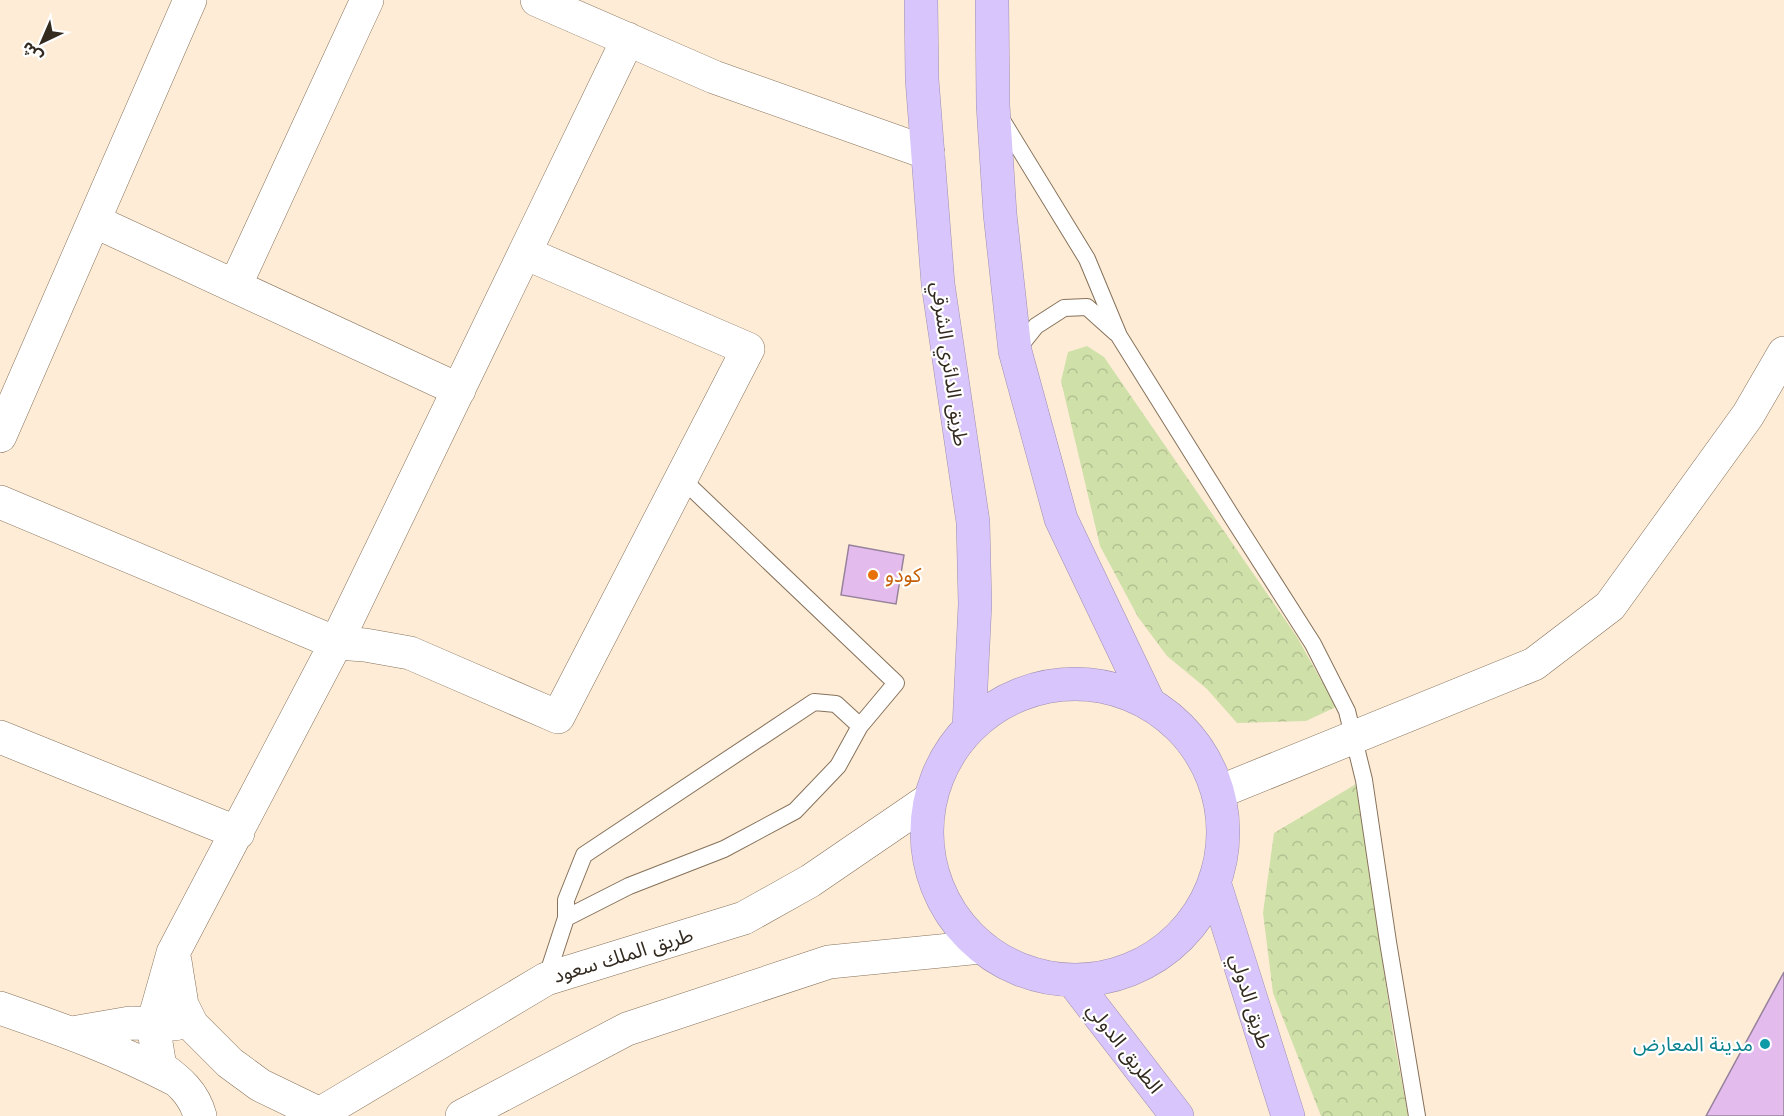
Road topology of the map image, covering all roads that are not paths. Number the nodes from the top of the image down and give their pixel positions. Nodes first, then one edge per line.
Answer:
1 (190, 0) edge
2 (366, 0) edge
3 (537, 0) edge
4 (921, 0) edge
5 (993, 0) edge
6 (628, 39) junction
7 (993, 105) junction
8 (928, 153) junction
9 (94, 221) junction
10 (525, 253) junction
11 (234, 286) junction
12 (1119, 336) junction
13 (1015, 351) junction
14 (1784, 353) edge
15 (459, 390) junction
16 (0, 436) edge
17 (681, 478) junction
18 (0, 502) edge
19 (336, 643) junction
20 (1149, 703) junction
21 (860, 726) junction
22 (969, 727) junction
23 (0, 737) edge
24 (1354, 738) junction
25 (1219, 792) junction
26 (930, 799) junction
27 (238, 833) junction
28 (1215, 885) junction
29 (566, 918) junction
30 (981, 947) junction
31 (173, 953) junction
32 (546, 979) junction
33 (1073, 981) junction
34 (0, 1008) edge
35 (153, 1024) junction
36 (192, 1025) junction
37 (72, 1033) junction
38 (183, 1084) junction
39 (318, 1115) edge
40 (200, 1116) edge
41 (462, 1116) edge
42 (1177, 1116) edge
43 (1288, 1116) edge
44 (1417, 1116) edge

1 - 9 street
2 - 11 street
3 - 6 street
4 - 8 highway, طريق الدائري الشرقي
5 - 7 highway
6 - 8 street
6 - 10 street
7 - 12 lane
7 - 13 highway
8 - 22 highway, طريق الدائري الشرقي
9 - 11 street
9 - 16 street
10 - 15 street
10 - 17 street
11 - 15 street
12 - 13 lane
12 - 24 lane
13 - 20 highway
14 - 24 street
15 - 19 street
17 - 19 street
17 - 21 lane
18 - 19 street
19 - 27 street
20 - 22 highway
20 - 25 highway
21 - 29 lane
21 - 29 lane
22 - 26 highway
23 - 27 street
24 - 25 street
24 - 44 lane
25 - 28 highway
26 - 30 highway
26 - 32 street, طريق الملك سعود
27 - 31 street
28 - 33 highway
28 - 43 highway, طريق الدولي
29 - 32 lane
30 - 33 highway
30 - 41 street
31 - 35 street
31 - 36 street
32 - 39 street, طريق الملك سعود
33 - 42 highway, الطريق الدولي
34 - 37 street
35 - 36 street
35 - 37 street
35 - 38 street
36 - 39 street
37 - 38 street
38 - 40 street

